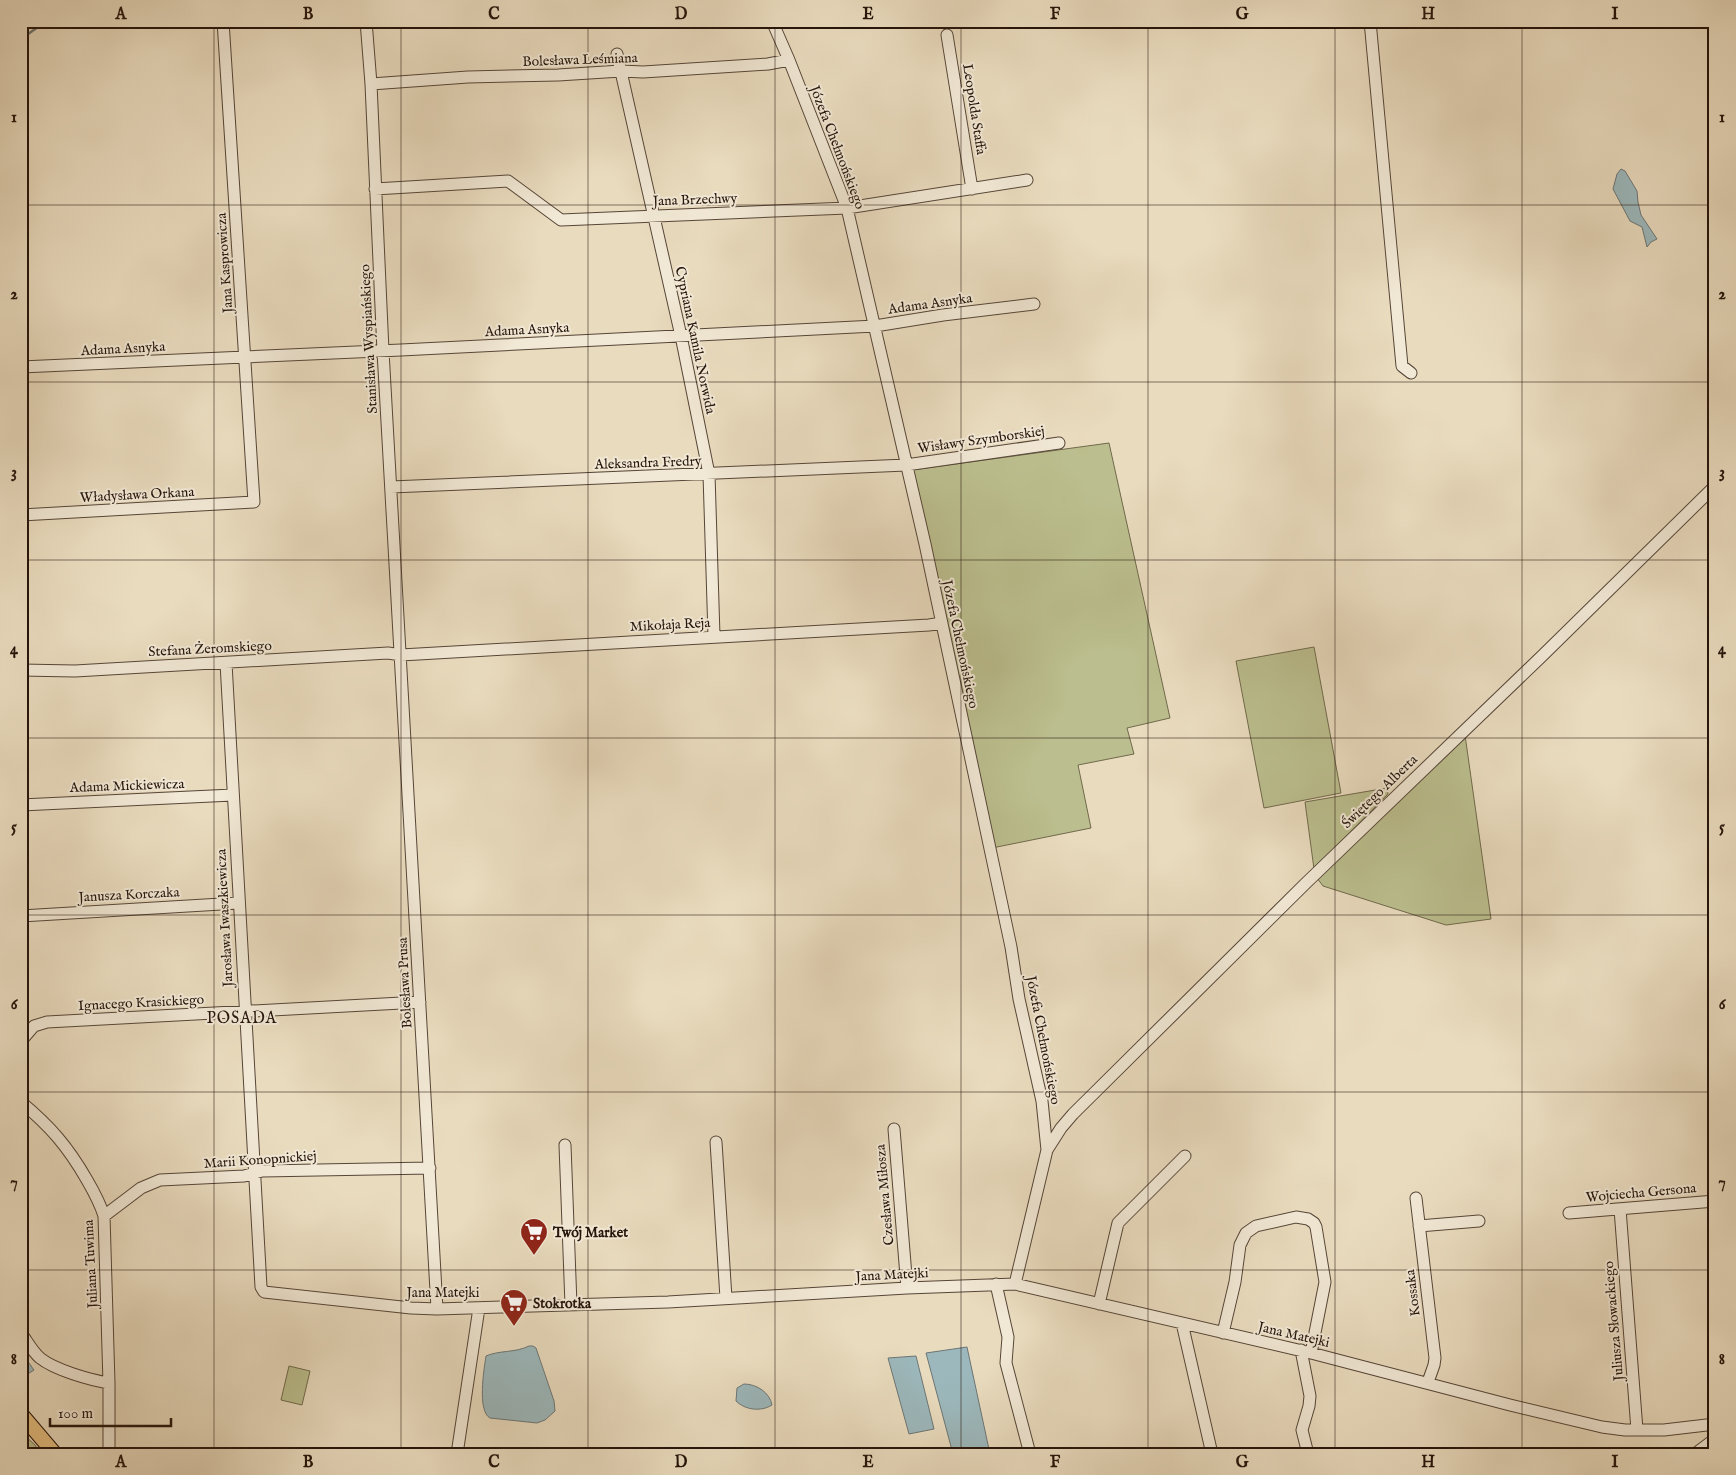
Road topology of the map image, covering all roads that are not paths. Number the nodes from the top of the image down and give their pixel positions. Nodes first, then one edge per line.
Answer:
1 (223, 21) edge
2 (366, 21) edge
3 (772, 21) edge
4 (1370, 21) edge
5 (947, 35) dead end
6 (617, 54) dead end
7 (789, 60) junction
8 (621, 71) junction
9 (371, 84) junction
10 (1027, 180) dead end
11 (375, 189) junction
12 (972, 189) junction
13 (847, 208) junction
14 (654, 216) junction
15 (1034, 304) dead end
16 (874, 326) junction
17 (681, 336) junction
18 (383, 351) junction
19 (246, 358) junction
20 (21, 368) edge
21 (1411, 373) dead end
22 (1059, 443) dead end
23 (906, 464) junction
24 (709, 474) junction
25 (1715, 486) edge
26 (392, 487) junction
27 (254, 502) joint
28 (21, 515) edge
29 (942, 623) junction
30 (714, 636) junction
31 (401, 655) junction
32 (226, 663) junction
33 (21, 670) edge
34 (233, 796) junction
35 (21, 805) edge
36 (238, 903) junction
37 (21, 916) edge
38 (420, 1002) junction
39 (244, 1010) junction
40 (21, 1041) edge
41 (21, 1102) edge
42 (1044, 1114) junction
43 (1067, 1121) junction
44 (894, 1129) dead end
45 (716, 1142) dead end
46 (564, 1145) dead end
47 (1047, 1150) junction
48 (1185, 1156) dead end
49 (430, 1168) junction
50 (253, 1173) junction
51 (1416, 1198) dead end
52 (1715, 1201) edge
53 (1620, 1209) junction
54 (1569, 1213) dead end
55 (104, 1216) junction
56 (1479, 1221) dead end
57 (1419, 1226) junction
58 (996, 1284) junction
59 (1015, 1284) junction
60 (907, 1288) junction
61 (262, 1291) joint
62 (726, 1298) junction
63 (1099, 1304) junction
64 (571, 1305) junction
65 (478, 1308) junction
66 (437, 1309) junction
67 (1182, 1323) junction
68 (21, 1333) edge
69 (1223, 1333) junction
70 (1306, 1352) junction
71 (1428, 1382) junction
72 (109, 1383) junction
73 (21, 1414) edge
74 (1715, 1424) edge
75 (1637, 1430) junction
76 (1715, 1440) edge
77 (55, 1454) edge
78 (109, 1454) edge
79 (457, 1454) edge
80 (1030, 1454) edge
81 (1212, 1454) edge
82 (1308, 1454) edge
83 (1695, 1454) edge

1 - 19 street, Jana Kasprowicza
2 - 9 street, Stanisława Wyspiańskiego
3 - 7 street, Józefa Chełmońskiego
4 - 21 street
5 - 12 street, Leopolda Staffa
6 - 8 street, Cypriana Kamila Norwida
7 - 8 street, Bolesława Leśmiana
7 - 13 street, Józefa Chełmońskiego
8 - 9 street, Bolesława Leśmiana
8 - 14 street, Cypriana Kamila Norwida
9 - 11 street, Stanisława Wyspiańskiego
10 - 12 street, Jana Brzechwy
11 - 14 street, Jana Brzechwy
11 - 18 street, Stanisława Wyspiańskiego
12 - 13 street, Jana Brzechwy
13 - 14 street, Jana Brzechwy
13 - 16 street, Józefa Chełmońskiego
14 - 17 street, Cypriana Kamila Norwida
15 - 16 street, Adama Asnyka
16 - 17 street, Adama Asnyka
16 - 23 street, Józefa Chełmońskiego
17 - 18 street, Adama Asnyka
17 - 24 street, Cypriana Kamila Norwida
18 - 19 street, Adama Asnyka
18 - 26 street, Stanisława Wyspiańskiego
19 - 20 street, Adama Asnyka
19 - 27 street, Jana Kasprowicza
22 - 23 street, Wisławy Szymborskiej
23 - 24 street, Aleksandra Fredry
23 - 29 street, Józefa Chełmońskiego
24 - 26 street, Aleksandra Fredry
24 - 30 street, Cypriana Kamila Norwida
25 - 43 street, Świętego Alberta
26 - 31 street, Stanisława Wyspiańskiego
27 - 28 street, Władysława Orkana
29 - 30 street, Mikołaja Reja
29 - 42 street, Józefa Chełmońskiego
30 - 31 street, Mikołaja Reja
31 - 32 street, Stefana Żeromskiego
31 - 38 street, Bolesława Prusa
32 - 33 street, Stefana Żeromskiego
32 - 34 street, Jarosława Iwaszkiewicza
34 - 35 street, Adama Mickiewicza
34 - 36 street, Jarosława Iwaszkiewicza
36 - 37 street, Janusza Korczaka
36 - 39 street, Jarosława Iwaszkiewicza
38 - 39 street, Ignacego Krasickiego
38 - 49 street, Bolesława Prusa
39 - 40 street, Ignacego Krasickiego
39 - 50 street, Jarosława Iwaszkiewicza
41 - 55 street, Juliana Tuwima
42 - 43 street
42 - 47 street, Józefa Chełmońskiego
43 - 47 street, Świętego Alberta
44 - 60 street, Czesława Miłosza
45 - 62 street
46 - 64 street
47 - 59 street, Józefa Chełmońskiego
48 - 63 street
49 - 50 street, Marii Konopnickiej
49 - 66 street, Bolesława Prusa
50 - 55 street, Marii Konopnickiej
50 - 61 street, Jarosława Iwaszkiewicza
51 - 57 street, Kossaka
52 - 53 street, Wojciecha Gersona
53 - 54 street, Wojciecha Gersona
53 - 75 street, Juliusza Słowackiego
55 - 72 street, Juliana Tuwima
56 - 57 street
57 - 71 street, Kossaka
58 - 59 street, Jana Matejki
58 - 60 street, Jana Matejki
58 - 80 street
59 - 63 street, Jana Matejki
60 - 62 street, Jana Matejki
61 - 66 street, Jana Matejki
62 - 64 street, Jana Matejki
63 - 67 street, Jana Matejki
64 - 65 street, Jana Matejki
65 - 66 street, Jana Matejki
65 - 79 street
67 - 69 street, Jana Matejki
67 - 81 street
68 - 72 street
69 - 70 street, Jana Matejki
69 - 70 street
70 - 71 street, Jana Matejki
70 - 82 street
71 - 75 street, Jana Matejki
72 - 78 street, Juliana Tuwima
73 - 77 main road
74 - 75 street
76 - 83 street

